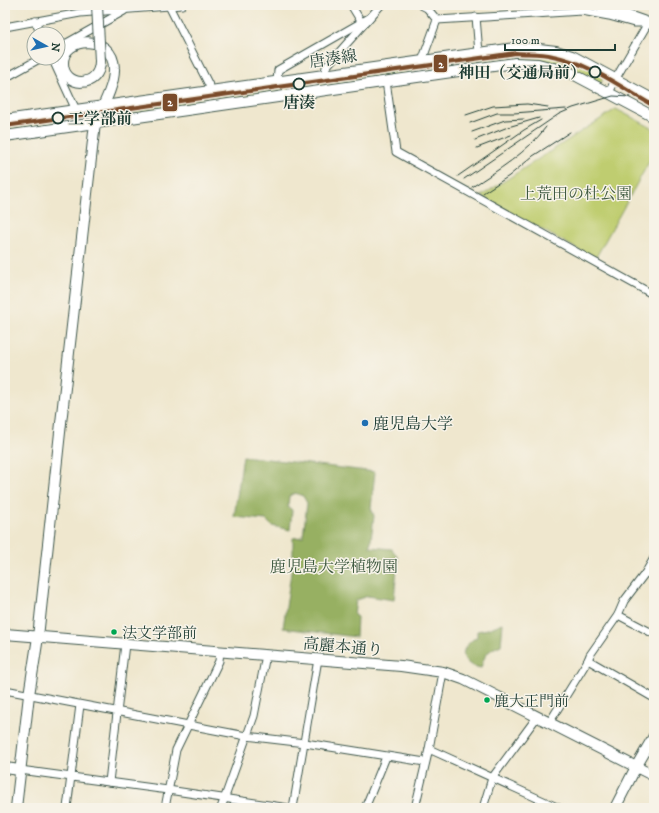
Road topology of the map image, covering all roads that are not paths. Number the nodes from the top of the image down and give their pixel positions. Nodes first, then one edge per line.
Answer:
1 (97, 5) edge
2 (182, 5) edge
3 (351, 5) edge
4 (381, 5) edge
5 (421, 5) edge
6 (597, 5) edge
7 (169, 6) junction
8 (127, 10) junction
9 (476, 17) junction
10 (369, 18) junction
11 (437, 20) junction
12 (35, 21) junction
13 (362, 23) junction
14 (651, 25) edge
15 (37, 26) edge
16 (5, 27) edge
17 (66, 44) edge
18 (479, 53) junction
19 (422, 61) junction
20 (27, 66) edge
21 (56, 66) edge
22 (324, 75) junction
23 (5, 78) edge
24 (616, 78) junction
25 (277, 81) junction
26 (386, 81) junction
27 (212, 91) junction
28 (609, 93) junction
29 (654, 100) edge
30 (104, 106) junction
31 (76, 110) junction
32 (654, 117) edge
33 (5, 120) edge
34 (95, 123) junction
35 (5, 136) edge
36 (654, 295) edge
37 (654, 558) edge
38 (646, 572) junction
39 (654, 576) edge
40 (618, 615) junction
41 (5, 634) edge
42 (654, 634) edge
43 (38, 637) junction
44 (125, 644) junction
45 (220, 651) junction
46 (266, 655) junction
47 (318, 659) junction
48 (588, 660) junction
49 (443, 672) junction
50 (5, 690) edge
51 (29, 695) junction
52 (654, 698) edge
53 (80, 705) junction
54 (118, 712) junction
55 (537, 717) junction
56 (549, 722) junction
57 (189, 724) junction
58 (246, 736) junction
59 (654, 736) edge
60 (305, 743) junction
61 (429, 749) junction
62 (386, 757) junction
63 (425, 762) junction
64 (636, 767) junction
65 (5, 768) edge
66 (20, 770) junction
67 (654, 776) edge
68 (70, 777) junction
69 (492, 778) junction
70 (109, 782) junction
71 (168, 790) junction
72 (224, 798) junction
73 (16, 808) edge
74 (67, 808) edge
75 (165, 808) edge
76 (221, 808) edge
77 (289, 808) edge
78 (293, 808) edge
79 (365, 808) edge
80 (415, 808) edge
81 (483, 808) edge
82 (559, 808) edge
83 (614, 808) edge

1 - 30 street, bridge
2 - 7 street
3 - 13 street
4 - 10 street
5 - 11 street
6 - 14 street
7 - 8 street
7 - 27 street
8 - 12 street
8 - 17 street
9 - 11 street
9 - 14 street
9 - 18 street
10 - 13 street
10 - 22 street
11 - 19 street
12 - 15 street
12 - 16 street
13 - 25 street
14 - 24 street
18 - 19 street, 唐湊線
18 - 24 street, 唐湊線
19 - 22 street, 唐湊線
20 - 23 street
21 - 31 street
22 - 25 street, 唐湊線
24 - 28 street
24 - 29 street, 唐湊線
25 - 27 street, 唐湊線
26 - 28 street, 唐湊線
26 - 34 street, 唐湊線
26 - 36 street
27 - 30 street, 唐湊線
28 - 32 street, 唐湊線
30 - 31 street, 唐湊線
30 - 34 street
31 - 33 street, 唐湊線
34 - 35 street, 唐湊線
34 - 43 street
37 - 38 street
38 - 39 street
38 - 40 street
40 - 42 street
40 - 48 street
41 - 43 street, 高麗本通り
43 - 44 street, 高麗本通り
43 - 51 street
44 - 45 street, 高麗本通り
44 - 54 street
45 - 46 street, 高麗本通り
45 - 57 street
46 - 47 street, 高麗本通り
46 - 58 street
47 - 49 street, 高麗本通り
47 - 60 street
48 - 52 street
48 - 56 street
49 - 55 street, 高麗本通り
49 - 61 street
50 - 51 street
51 - 53 street
51 - 66 street
53 - 54 street
53 - 68 street
54 - 57 street
54 - 70 street
55 - 56 street, 高麗本通り
55 - 69 street
56 - 64 street, 高麗本通り
57 - 58 street
57 - 71 street
58 - 60 street
58 - 72 street
59 - 64 street
60 - 62 street
60 - 78 street
61 - 63 street
61 - 69 street
62 - 63 street
62 - 79 street
63 - 80 street
64 - 67 street, 高麗本通り
64 - 83 street
65 - 66 street
66 - 68 street
66 - 73 street
68 - 70 street
68 - 74 street
69 - 81 street
69 - 82 street
70 - 71 street
71 - 72 street
71 - 75 street
72 - 76 street
72 - 77 street

